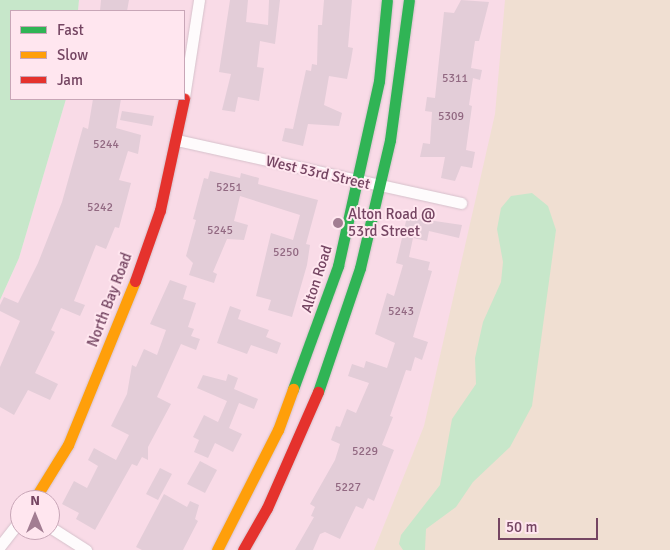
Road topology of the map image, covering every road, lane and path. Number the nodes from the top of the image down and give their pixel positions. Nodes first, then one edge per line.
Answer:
1 (200, 0) edge
2 (386, 0) edge
3 (409, 0) edge
4 (185, 92) edge
5 (184, 100) edge
6 (177, 140) junction
7 (359, 182) junction
8 (381, 187) junction
9 (461, 203) dead end
10 (40, 490) edge
11 (10, 533) edge
12 (60, 533) edge
13 (0, 546) edge
14 (86, 550) edge
15 (217, 550) edge
16 (243, 550) edge

1 - 4 street, North Bay Road
2 - 7 main road, Alton Road
3 - 8 main road
5 - 6 main road, North Bay Road
6 - 7 street, West 53rd Street
6 - 10 main road, North Bay Road
7 - 8 street, West 53rd Street
7 - 15 main road, Alton Road
8 - 9 street, West 53rd Street
8 - 16 main road
11 - 13 street
12 - 14 street

